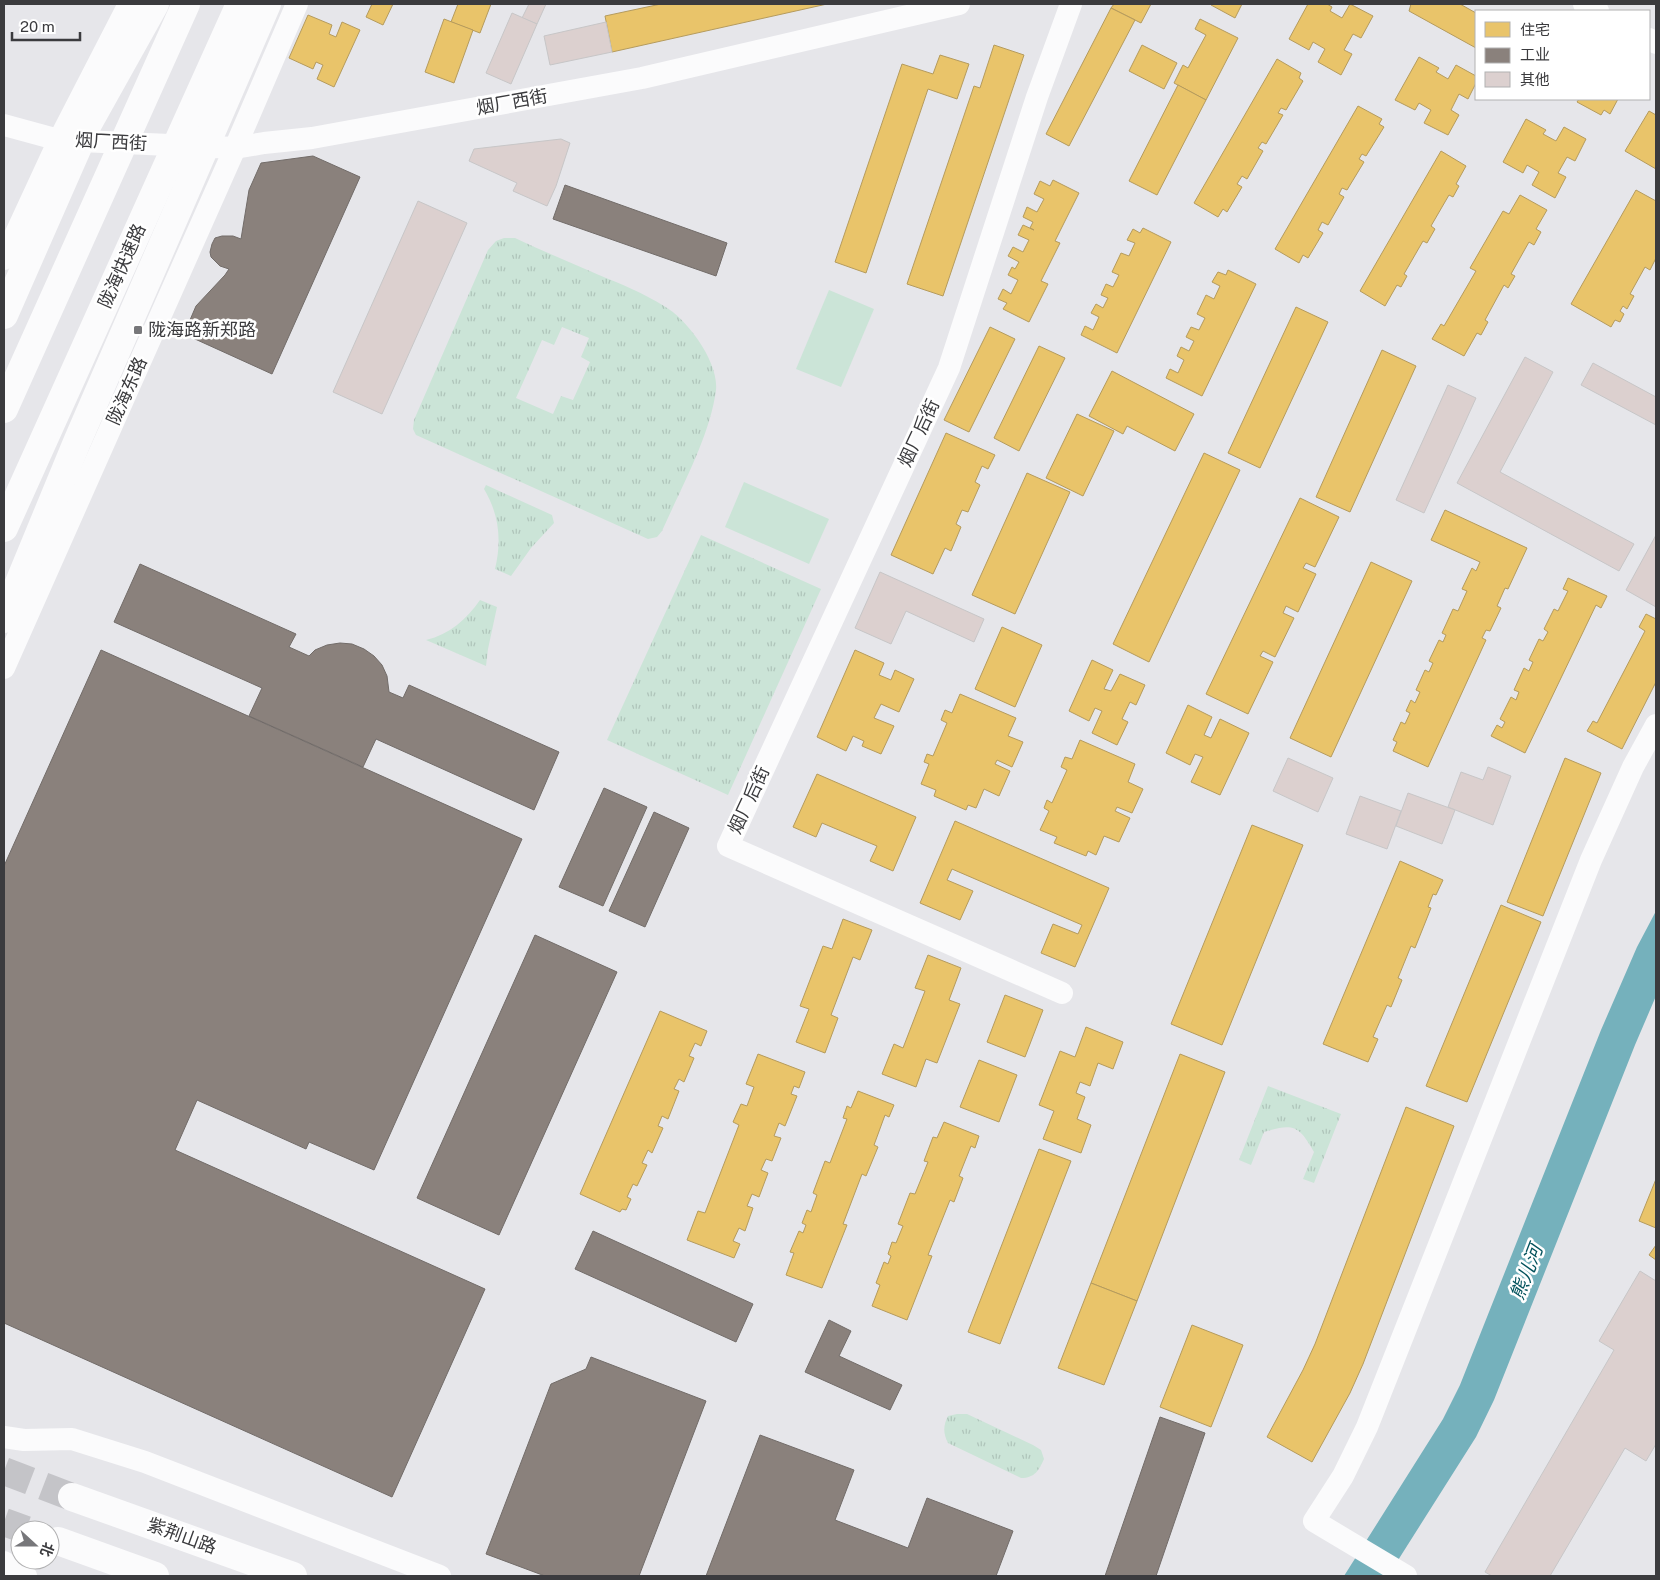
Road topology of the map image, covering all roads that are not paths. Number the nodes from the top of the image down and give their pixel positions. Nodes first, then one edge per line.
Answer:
1 (129, 4) edge
2 (155, 4) edge
3 (186, 4) edge
4 (240, 4) edge
5 (267, 4) edge
6 (297, 4) edge
7 (959, 4) edge
8 (1071, 4) edge
9 (1584, 4) edge
10 (1596, 10) edge
11 (4, 125) edge
12 (58, 140) junction
13 (235, 148) junction
14 (4, 259) edge
15 (4, 315) edge
16 (4, 410) edge
17 (4, 528) edge
18 (4, 619) edge
19 (4, 668) edge
20 (1656, 725) edge
21 (1062, 993) dead end
22 (4, 1437) edge
23 (72, 1496) tunnel mouth
24 (60, 1543) edge
25 (4, 1562) edge
26 (26, 1576) edge
27 (155, 1576) edge
28 (293, 1576) edge
29 (440, 1576) edge
30 (1406, 1576) edge

1 - 12 street
2 - 15 main road
3 - 16 main road
4 - 17 main road, 陇海快速路
5 - 18 main road
6 - 13 street, 陇海东路
7 - 13 street, 烟厂西街
8 - 21 street, 烟厂后街
9 - 10 street
11 - 12 street, 烟厂西街
12 - 13 street, 烟厂西街
12 - 14 street
13 - 19 street, 陇海东路
20 - 30 street
22 - 29 street
23 - 28 main road, 紫荆山路
24 - 27 main road
25 - 26 street

